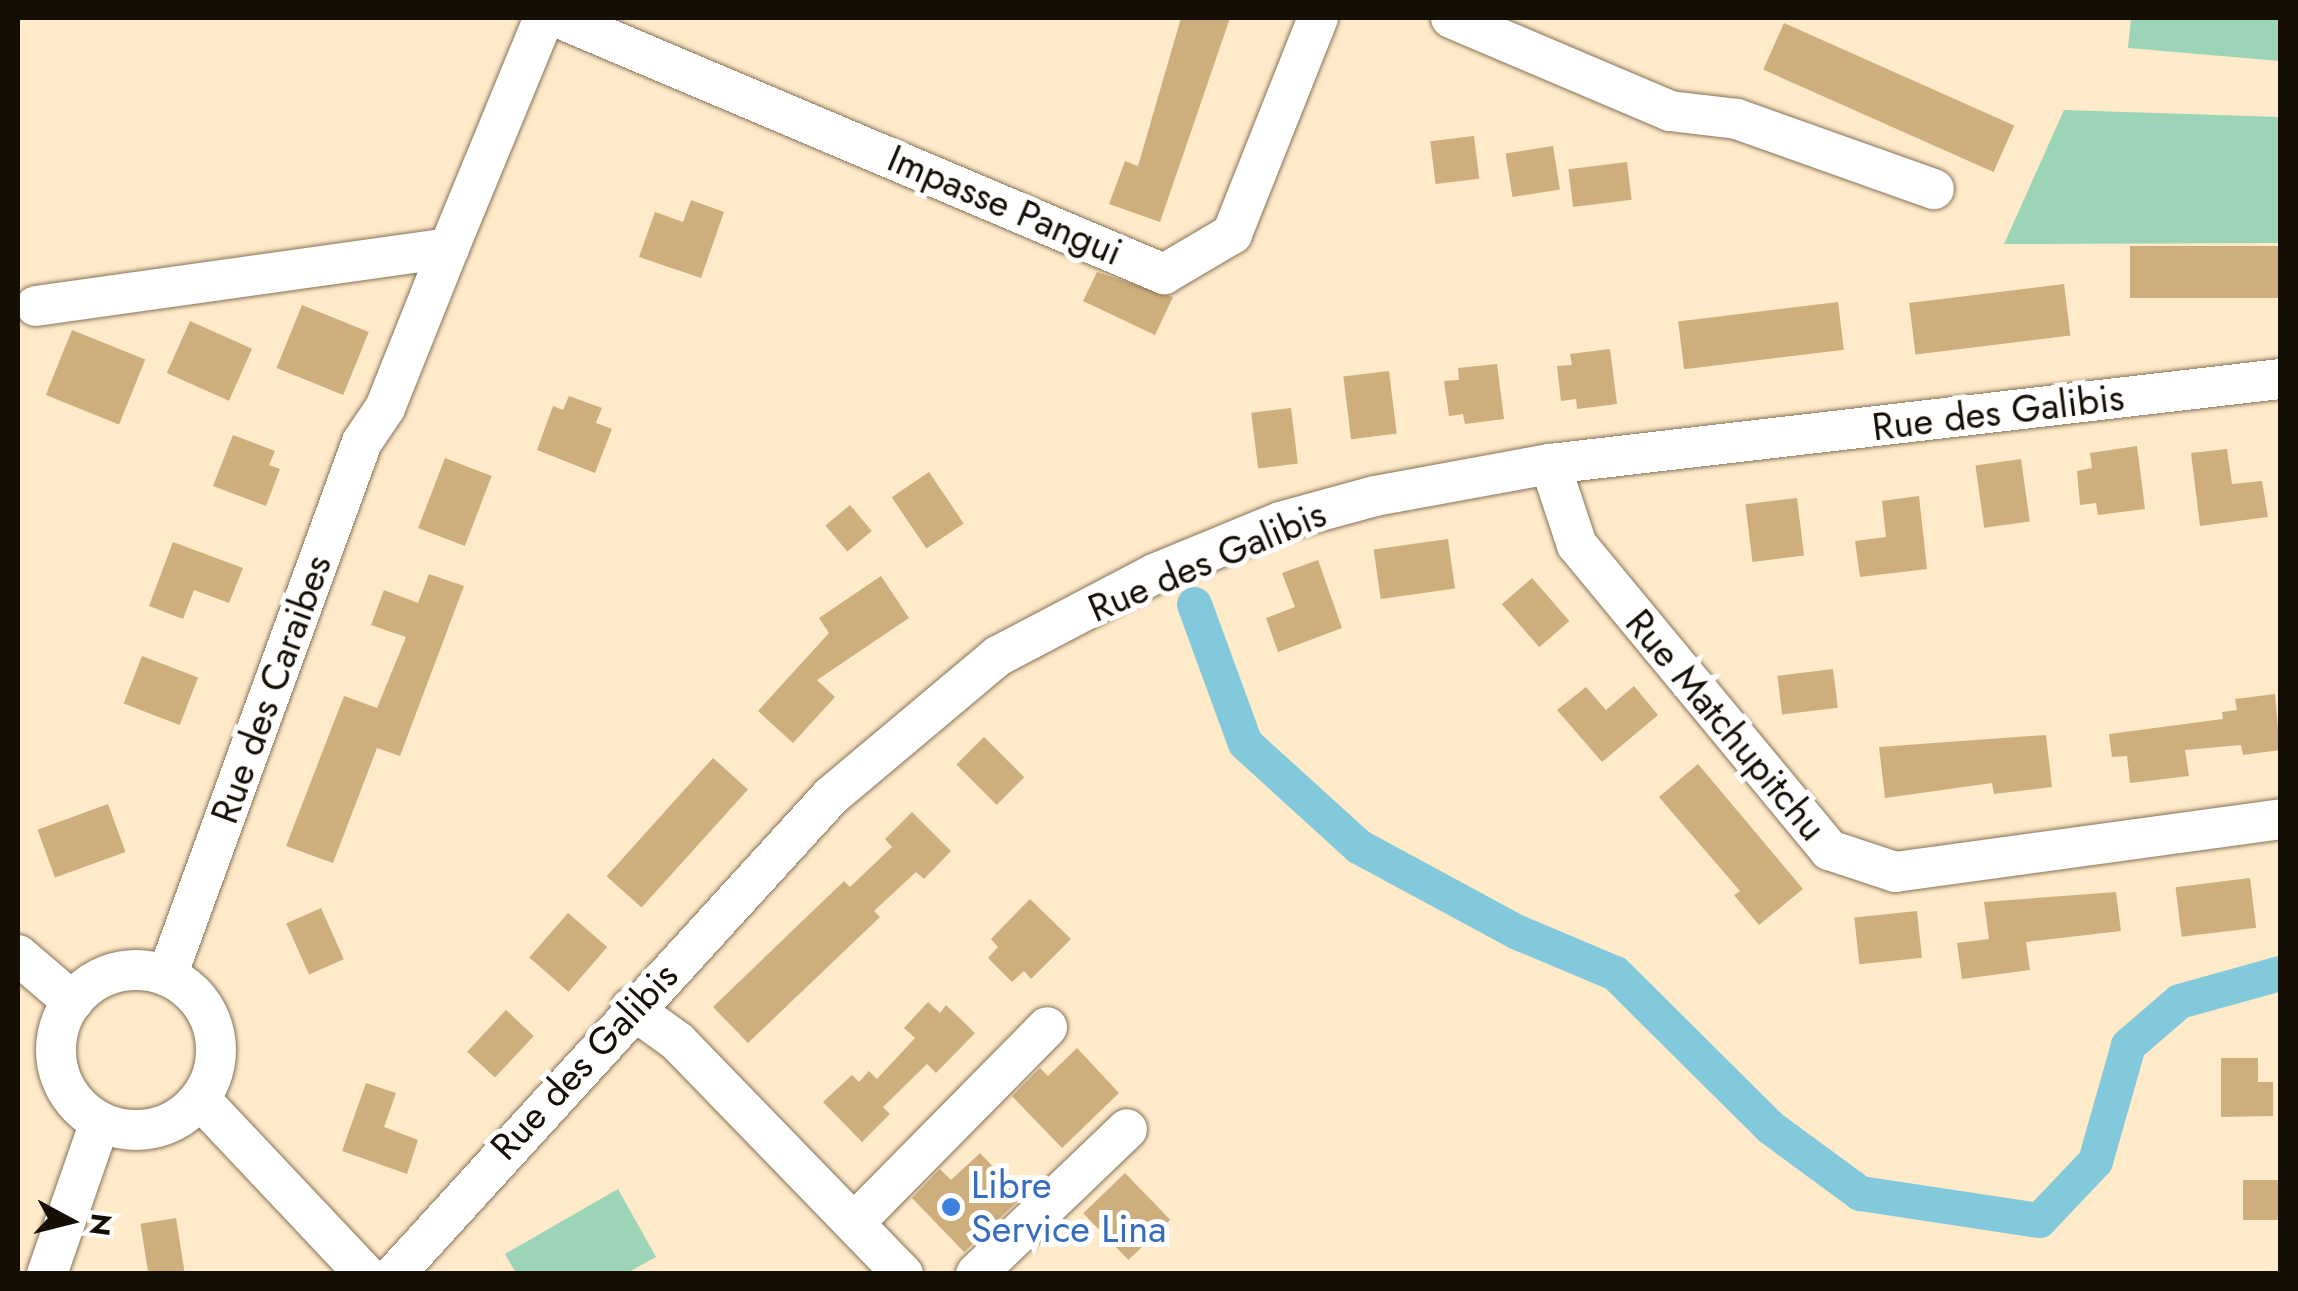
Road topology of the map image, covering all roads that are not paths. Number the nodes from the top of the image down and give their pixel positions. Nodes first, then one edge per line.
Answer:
1 (1318, 18) edge
2 (1450, 18) edge
3 (546, 24) edge
4 (1934, 190) dead end
5 (449, 248) junction
6 (36, 306) dead end
7 (2280, 379) edge
8 (1550, 464) junction
9 (2280, 820) edge
10 (18, 955) edge
11 (167, 976) junction
12 (72, 1002) junction
13 (632, 1008) junction
14 (1047, 1027) dead end
15 (200, 1098) junction
16 (100, 1122) junction
17 (1127, 1129) dead end
18 (854, 1223) junction
19 (46, 1274) edge
20 (364, 1274) edge
21 (395, 1274) edge
22 (903, 1274) edge
23 (976, 1274) edge

1 - 3 street, Impasse Pangui
2 - 4 street
3 - 5 street, Rue des Caraibes
5 - 6 street
5 - 11 street, Rue des Caraibes
7 - 8 street, Rue des Galibis
8 - 9 street, Rue Matchupitchu
8 - 13 street, Rue des Galibis
10 - 12 street
11 - 12 street
11 - 15 street
12 - 16 street
13 - 18 street
13 - 21 street, Rue des Galibis
14 - 18 street
15 - 16 street
15 - 20 street
16 - 19 street
17 - 23 street
18 - 22 street

